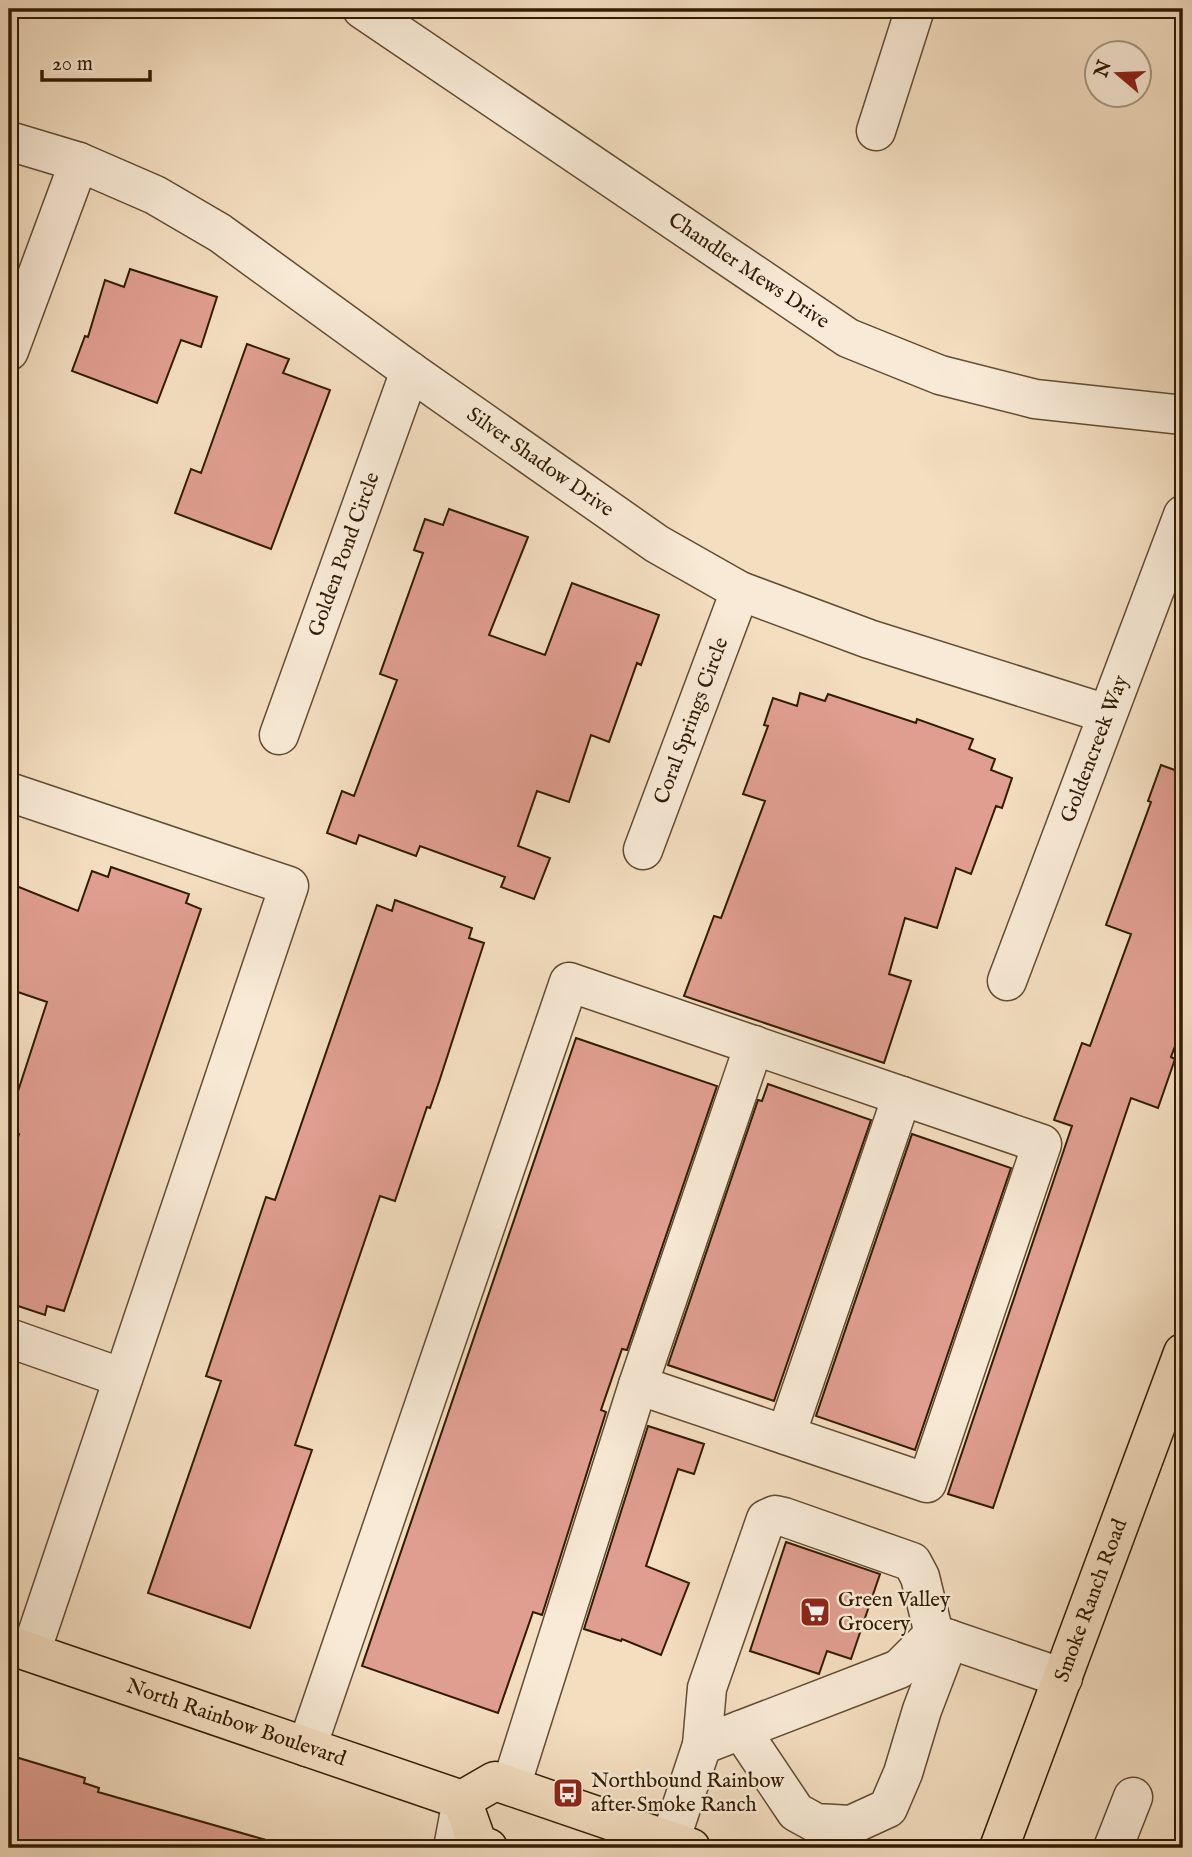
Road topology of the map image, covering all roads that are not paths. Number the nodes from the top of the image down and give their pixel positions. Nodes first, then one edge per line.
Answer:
1 (362, 9) edge
2 (915, 9) edge
3 (876, 131) dead end
4 (9, 141) edge
5 (79, 162) junction
6 (9, 351) edge
7 (410, 372) junction
8 (1183, 415) edge
9 (1183, 515) edge
10 (740, 591) junction
11 (1107, 713) junction
12 (279, 736) dead end
13 (9, 792) edge
14 (643, 850) dead end
15 (1007, 981) dead end
16 (754, 1045) junction
17 (902, 1096) junction
18 (9, 1338) edge
19 (1183, 1353) edge
20 (123, 1378) junction
21 (638, 1385) junction
22 (786, 1435) junction
23 (942, 1637) junction
24 (20, 1648) edge
25 (1063, 1678) junction
26 (741, 1730) junction
27 (702, 1745) junction
28 (307, 1747) junction
29 (511, 1786) junction
30 (1133, 1797) dead end
31 (463, 1800) junction
32 (681, 1844) edge
33 (453, 1848) edge
34 (488, 1848) edge
35 (999, 1848) edge
36 (1113, 1848) edge

1 - 8 street, Chandler Mews Drive
2 - 3 street
4 - 5 street, Silver Shadow Drive
5 - 6 street
5 - 7 street, Silver Shadow Drive
7 - 10 street, Silver Shadow Drive
7 - 12 street, Golden Pond Circle
9 - 11 street, Goldencreek Way
10 - 11 street, Silver Shadow Drive
10 - 14 street, Coral Springs Circle
11 - 15 street, Goldencreek Way
13 - 20 street
16 - 17 street
16 - 21 street
16 - 28 street
17 - 22 street
17 - 22 street
18 - 20 street
19 - 25 main road, Smoke Ranch Road
20 - 24 street
21 - 22 street
21 - 29 street
23 - 25 street
23 - 26 street
23 - 26 street
23 - 27 street
24 - 28 main road, North Rainbow Boulevard
25 - 35 main road, Smoke Ranch Road
26 - 27 street
27 - 32 street
28 - 31 main road, North Rainbow Boulevard
29 - 31 main road
29 - 32 main road
30 - 36 street
31 - 33 street
31 - 34 main road

